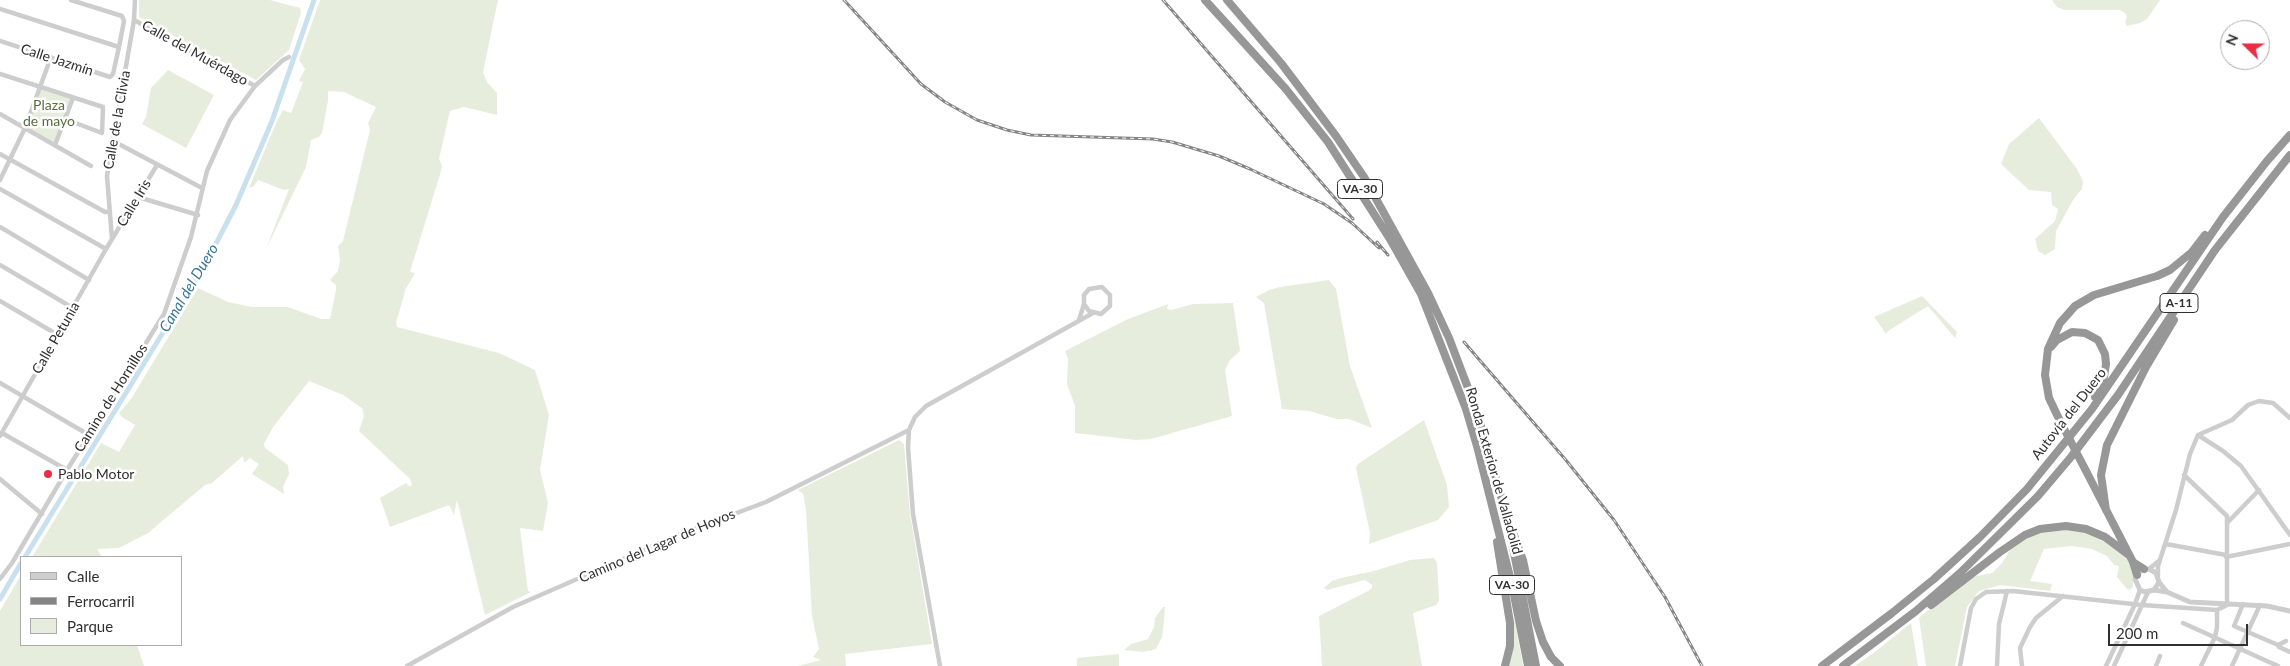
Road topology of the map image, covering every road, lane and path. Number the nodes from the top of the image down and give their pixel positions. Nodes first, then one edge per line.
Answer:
1 (71, 0) edge
2 (135, 0) edge
3 (1205, 0) edge
4 (1227, 0) edge
5 (0, 9) edge
6 (134, 20) junction
7 (0, 42) edge
8 (119, 47) junction
9 (289, 56) dead end
10 (50, 57) junction
11 (0, 74) edge
12 (255, 86) junction
13 (41, 87) junction
14 (72, 98) junction
15 (0, 114) edge
16 (65, 119) junction
17 (25, 128) junction
18 (2290, 135) edge
19 (113, 141) junction
20 (55, 145) junction
21 (0, 154) edge
22 (2290, 155) edge
23 (11, 160) junction
24 (2267, 160) junction
25 (2284, 163) junction
26 (157, 165) junction
27 (91, 166) dead end
28 (0, 180) edge
29 (202, 188) junction
30 (0, 189) edge
31 (138, 197) junction
32 (110, 212) junction
33 (198, 215) junction
34 (0, 228) edge
35 (112, 240) junction
36 (106, 249) junction
37 (0, 265) edge
38 (89, 280) junction
39 (0, 301) edge
40 (1084, 304) junction
41 (73, 308) junction
42 (1093, 313) junction
43 (1079, 320) junction
44 (58, 335) junction
45 (2046, 358) junction
46 (0, 383) edge
47 (22, 396) junction
48 (2290, 418) edge
49 (909, 430) junction
50 (1, 434) edge
51 (89, 435) junction
52 (2198, 435) junction
53 (67, 470) junction
54 (2184, 475) junction
55 (0, 479) edge
56 (2259, 490) junction
57 (1493, 505) junction
58 (2007, 510) junction
59 (2106, 510) junction
60 (42, 514) junction
61 (1508, 522) junction
62 (2227, 523) junction
63 (2290, 535) edge
64 (2166, 544) junction
65 (2290, 544) edge
66 (2226, 556) junction
67 (2131, 558) junction
68 (2161, 559) junction
69 (2146, 569) junction
70 (2136, 575) junction
71 (0, 579) edge
72 (2158, 579) junction
73 (2140, 590) junction
74 (2007, 591) junction
75 (2151, 591) junction
76 (2167, 592) junction
77 (2063, 596) junction
78 (2135, 604) junction
79 (2243, 604) junction
80 (2142, 605) junction
81 (2227, 605) junction
82 (2260, 605) junction
83 (2217, 610) junction
84 (2290, 612) edge
85 (2183, 623) dead end
86 (2248, 632) junction
87 (2215, 637) junction
88 (1880, 639) junction
89 (2286, 641) dead end
90 (2278, 645) junction
91 (2240, 648) junction
92 (2290, 652) edge
93 (2160, 656) dead end
94 (2266, 660) junction
95 (407, 666) edge
96 (940, 666) edge
97 (1505, 666) edge
98 (1528, 666) edge
99 (1536, 666) edge
100 (1560, 666) edge
101 (1822, 666) edge
102 (1844, 666) edge
103 (1960, 666) edge
104 (1997, 666) edge
105 (2022, 666) edge
106 (2106, 666) edge
107 (2114, 666) edge
108 (2156, 666) edge
109 (2202, 666) edge
110 (2232, 666) edge
111 (2263, 666) edge
112 (2278, 666) edge

1 - 8 street, Calle Jazmín
2 - 6 street, Calle de la Clivia
3 - 57 highway, Ronda Exterior de Valladolid / VA-30
4 - 61 highway, Ronda Exterior de Valladolid / VA-30
5 - 8 street
6 - 12 street, Calle del Muérdago
6 - 19 street, Calle de la Clivia
7 - 10 street, Calle Jazmín
8 - 10 street, Calle Jazmín
9 - 12 street, Camino de Hornillos
10 - 13 street
11 - 13 street
12 - 29 street, Camino de Hornillos
13 - 14 street
13 - 17 street
14 - 16 street
14 - 16 street
15 - 17 street
16 - 20 street
17 - 20 street
17 - 23 street
18 - 24 highway, Autovía del Duero / A-11
19 - 26 street
19 - 32 street, Calle de la Clivia
20 - 27 street
21 - 23 street
22 - 25 highway, Autovía del Duero / A-11
23 - 28 street
23 - 32 street
24 - 45 highway
24 - 58 highway, Autovía del Duero / A-11
25 - 59 highway
25 - 88 highway, Autovía del Duero / A-11
26 - 29 street
26 - 31 street, Calle Iris
29 - 33 street, Camino de Hornillos
30 - 36 street
31 - 33 street
31 - 35 street, Calle Iris
32 - 35 street, Calle de la Clivia
33 - 51 street, Camino de Hornillos
34 - 38 street
35 - 36 street, Calle Petunia
36 - 38 street, Calle Petunia
37 - 41 street
38 - 41 street, Calle Petunia
39 - 44 street
40 - 42 street
40 - 42 street
40 - 43 street
41 - 44 street, Calle Petunia
42 - 43 street
43 - 49 street
44 - 47 street, Calle Petunia
45 - 58 highway
45 - 59 highway, bridge
46 - 47 street
47 - 50 street, Calle Petunia
47 - 51 street
48 - 52 street
49 - 95 street, Camino del Lagar de Hoyos
49 - 96 street
50 - 53 street
51 - 53 street, Camino de Hornillos
52 - 54 street
52 - 56 street
53 - 60 street, Camino de Hornillos
54 - 62 street
54 - 64 street
55 - 60 street
56 - 62 street
56 - 63 street
57 - 97 highway
57 - 98 highway, Ronda Exterior de Valladolid / VA-30
58 - 101 highway, Autovía del Duero / A-11
59 - 67 highway
60 - 71 street, Camino de Hornillos
61 - 99 highway, Ronda Exterior de Valladolid / VA-30
61 - 100 highway
62 - 66 street
64 - 66 street
64 - 68 street
65 - 66 street
66 - 81 street
67 - 69 highway
67 - 70 highway
67 - 88 highway
68 - 69 street
68 - 72 street
69 - 70 street
69 - 72 street
70 - 73 street
72 - 75 street
72 - 76 street
73 - 75 street
73 - 78 street
74 - 77 street
74 - 103 street
74 - 104 street
75 - 76 street
75 - 80 street
76 - 81 street
77 - 78 street
77 - 105 street
78 - 80 street
78 - 106 street
79 - 81 street
79 - 82 street
79 - 86 street
80 - 83 street
80 - 107 street
81 - 83 street
82 - 84 street
82 - 86 street
83 - 87 street
85 - 87 street
86 - 90 street
86 - 91 street
87 - 91 street
87 - 109 street
88 - 102 highway, Autovía del Duero / A-11
89 - 90 street
90 - 92 street
91 - 94 street
91 - 110 street
93 - 108 street
94 - 111 street
94 - 112 street

